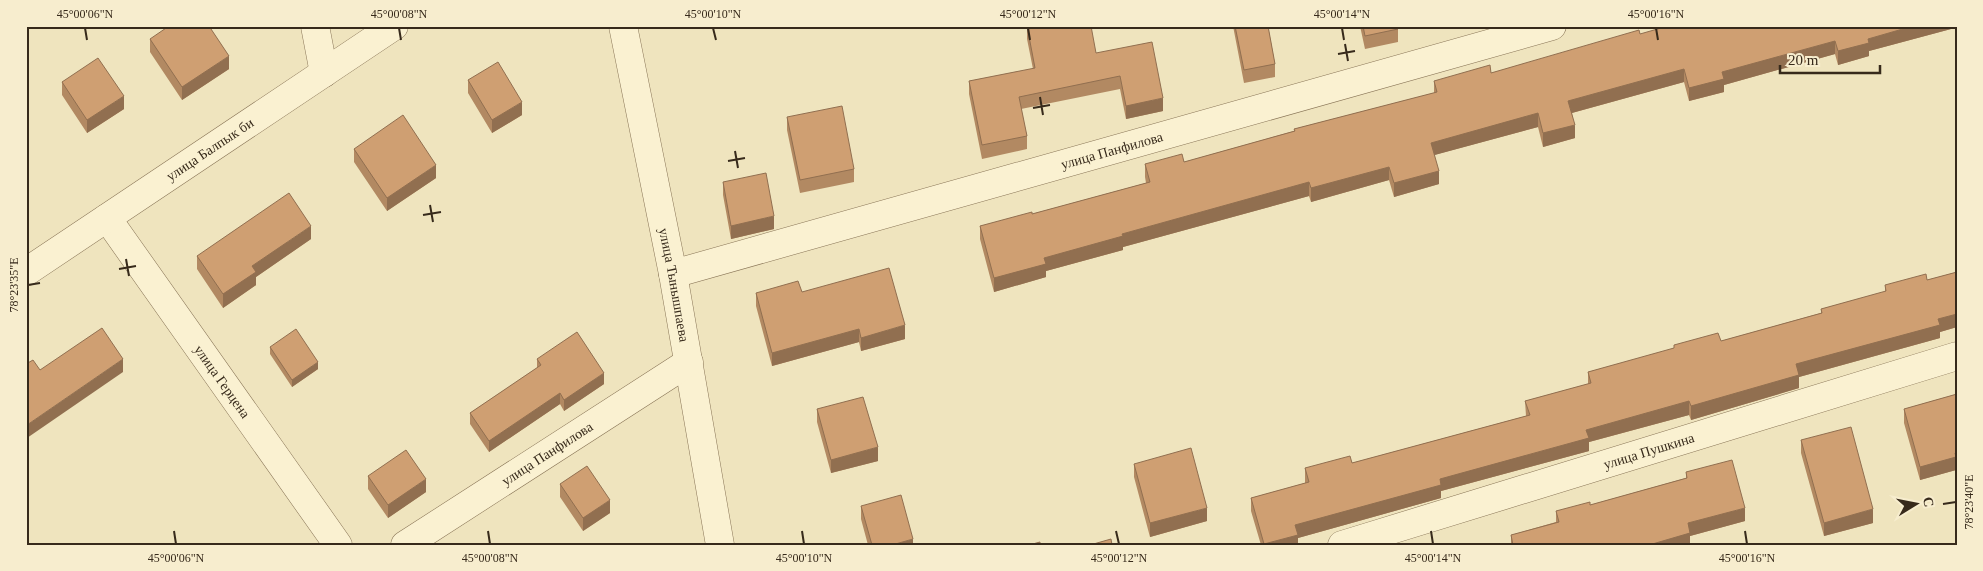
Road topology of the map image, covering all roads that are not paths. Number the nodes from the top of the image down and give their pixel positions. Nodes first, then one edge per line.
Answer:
1 (315, 26) edge
2 (394, 26) edge
3 (623, 26) edge
4 (1552, 26) edge
5 (324, 73) junction
6 (107, 218) junction
7 (26, 272) edge
8 (673, 274) junction
9 (1957, 356) edge
10 (689, 362) junction
11 (338, 545) edge
12 (405, 545) edge
13 (720, 545) edge
14 (1342, 545) edge

1 - 5 street
2 - 5 street, улица Балпык би
3 - 8 street, улица Тынышпаева
4 - 8 street, улица Панфилова
5 - 6 street, улица Балпык би
6 - 7 street, улица Балпык би
6 - 11 street, улица Герцена
8 - 10 street, улица Тынышпаева
9 - 14 street, улица Пушкина
10 - 12 street, улица Панфилова
10 - 13 street, улица Тынышпаева

